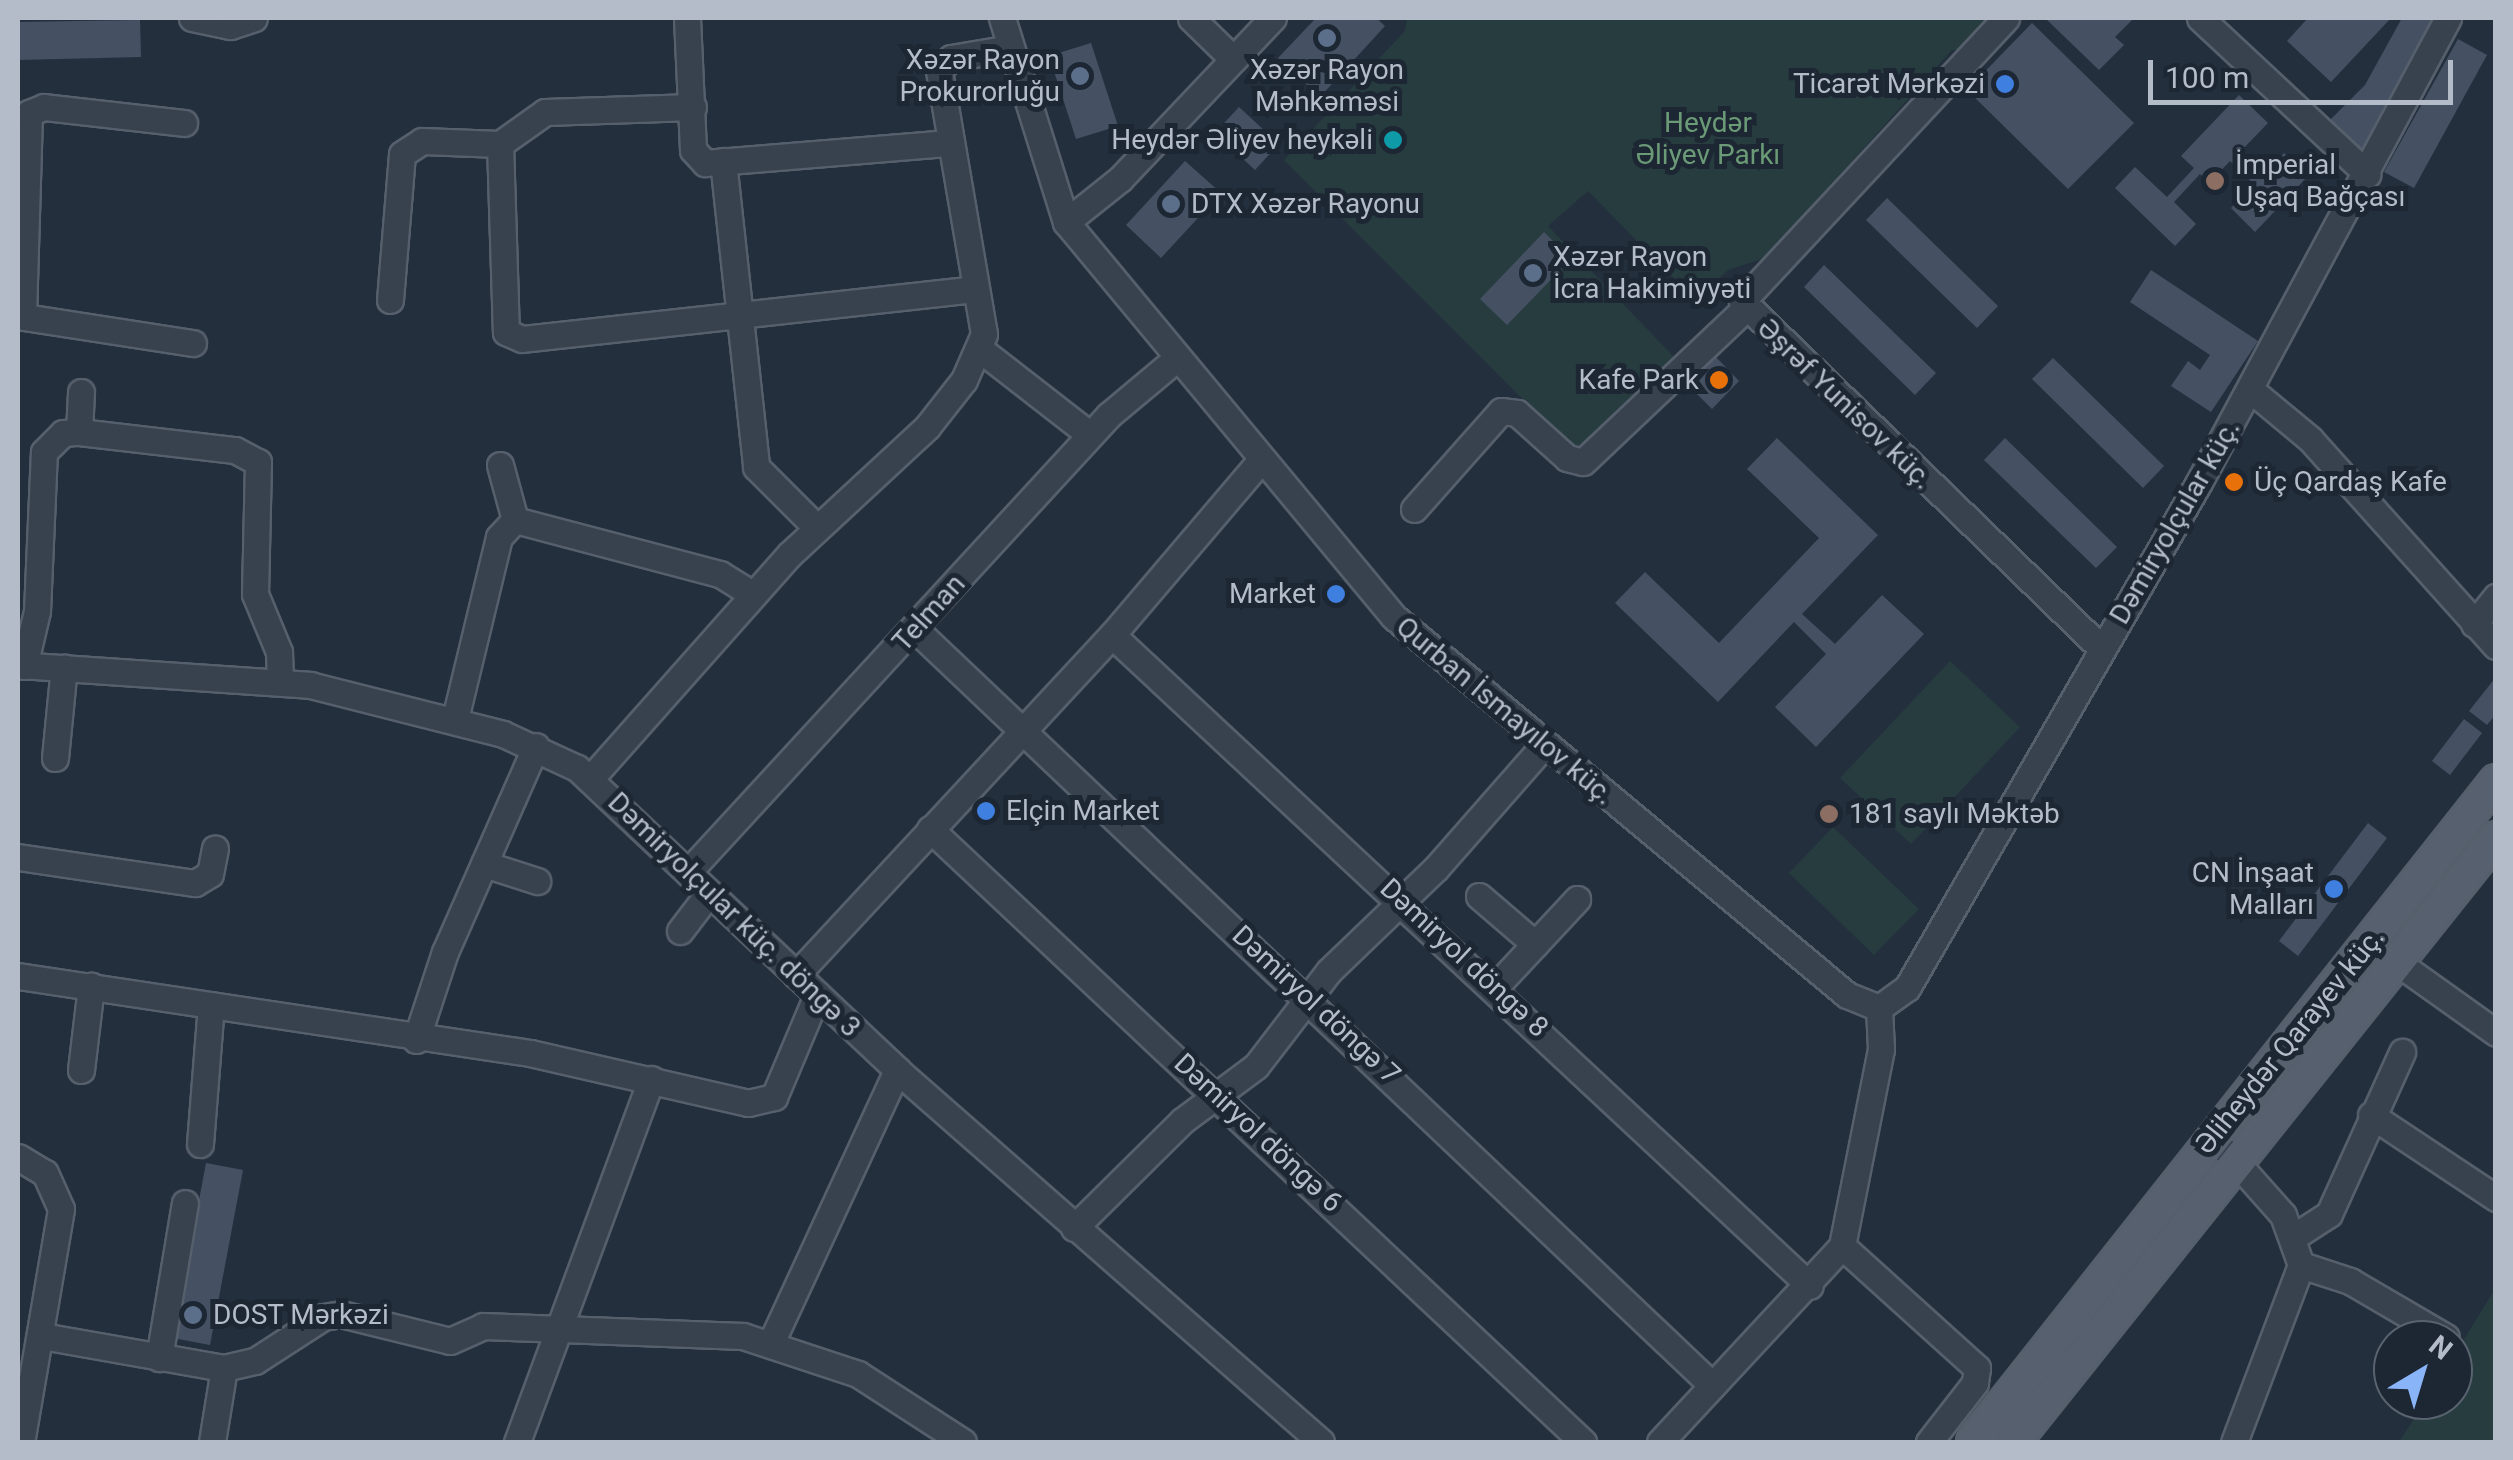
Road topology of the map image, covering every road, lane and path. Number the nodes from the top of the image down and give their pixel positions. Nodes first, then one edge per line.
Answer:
1 (192, 18) edge
2 (254, 18) edge
3 (687, 18) edge
4 (1002, 18) edge
5 (1191, 18) edge
6 (1273, 18) edge
7 (2006, 18) edge
8 (2200, 18) edge
9 (2448, 18) edge
10 (1010, 48) junction
11 (1233, 59) junction
12 (692, 108) junction
13 (184, 123) dead end
14 (946, 143) junction
15 (500, 144) junction
16 (722, 161) junction
17 (2367, 174) junction
18 (1066, 222) junction
19 (973, 288) junction
20 (390, 300) dead end
21 (1746, 309) junction
22 (739, 314) junction
23 (20, 316) edge
24 (193, 343) dead end
25 (981, 350) junction
26 (1176, 359) junction
27 (2250, 390) junction
28 (81, 392) dead end
29 (79, 432) junction
30 (1090, 435) junction
31 (1259, 462) junction
32 (500, 465) dead end
33 (1414, 509) dead end
34 (515, 520) junction
35 (817, 528) junction
36 (752, 595) junction
37 (2496, 597) edge
38 (2474, 624) junction
39 (916, 628) junction
40 (1112, 635) junction
41 (2496, 646) edge
42 (2102, 649) junction
43 (21, 666) edge
44 (64, 667) junction
45 (280, 681) junction
46 (455, 719) junction
47 (1023, 732) junction
48 (536, 746) junction
49 (1543, 746) junction
50 (56, 758) dead end
51 (591, 778) junction
52 (2496, 781) edge
53 (930, 829) junction
54 (2496, 838) edge
55 (215, 848) dead end
56 (18, 857) edge
57 (484, 864) junction
58 (688, 872) junction
59 (538, 881) dead end
60 (709, 892) junction
61 (1479, 896) dead end
62 (1577, 899) dead end
63 (1402, 900) junction
64 (680, 932) dead end
65 (1534, 944) junction
66 (2363, 950) junction
67 (2393, 968) junction
68 (796, 975) junction
69 (18, 976) edge
70 (91, 986) junction
71 (1496, 986) junction
72 (817, 995) junction
73 (1310, 998) junction
74 (211, 1005) junction
75 (1879, 1008) junction
76 (2496, 1033) edge
77 (416, 1040) junction
78 (2402, 1052) dead end
79 (81, 1070) dead end
80 (897, 1070) junction
81 (651, 1079) junction
82 (1220, 1096) junction
83 (2372, 1115) junction
84 (200, 1144) dead end
85 (2224, 1150) junction
86 (18, 1157) edge
87 (2496, 1198) edge
88 (185, 1202) dead end
89 (1074, 1228) junction
90 (2296, 1236) junction
91 (1842, 1246) junction
92 (2302, 1264) junction
93 (1810, 1286) junction
94 (2083, 1301) junction
95 (2417, 1320) edge
96 (558, 1333) junction
97 (42, 1336) junction
98 (771, 1343) junction
99 (159, 1358) junction
100 (224, 1368) junction
101 (1712, 1384) junction
102 (21, 1442) edge
103 (212, 1442) edge
104 (517, 1442) edge
105 (963, 1442) edge
106 (1321, 1442) edge
107 (1583, 1442) edge
108 (1660, 1442) edge
109 (1929, 1442) edge
110 (1973, 1442) edge
111 (2014, 1442) edge
112 (2234, 1442) edge

1 - 2 street
3 - 12 street
4 - 10 street, Qurban İsmayılov küç.
5 - 11 street
6 - 11 street
7 - 21 street, Əşrəf Yunisov küç.
8 - 17 street
9 - 17 street, Dəmiryolçular küç.
10 - 14 street
10 - 18 street, Qurban İsmayılov küç.
11 - 18 street
12 - 15 street
12 - 16 street
13 - 23 street
14 - 16 street
14 - 19 street
15 - 20 street
15 - 22 street
16 - 22 street
17 - 27 street, Dəmiryolçular küç.
18 - 26 street, Qurban İsmayılov küç.
19 - 22 street
19 - 25 street
21 - 33 street
21 - 42 street, Əşrəf Yunisov küç.
22 - 35 street
23 - 24 street
25 - 30 street
25 - 35 street
26 - 30 street, Telman
26 - 31 street, Qurban İsmayılov küç.
27 - 38 street
27 - 42 street, Dəmiryolçular küç.
28 - 29 street
29 - 43 street
29 - 45 street
30 - 39 street, Telman
31 - 40 street
31 - 49 street, Qurban İsmayılov küç.
32 - 34 street
34 - 36 street
34 - 46 street
35 - 36 street
36 - 51 street
37 - 38 street
38 - 41 street
39 - 47 street, Dəmiryol döngə 7
39 - 58 street, Telman
40 - 47 street
40 - 63 street, Dəmiryol döngə 8
42 - 75 street, Dəmiryolçular küç.
43 - 44 street, Dəmiryolçular küç. döngə 3
44 - 45 street, Dəmiryolçular küç. döngə 3
44 - 50 street
45 - 46 street, Dəmiryolçular küç. döngə 3
46 - 48 street, Dəmiryolçular küç. döngə 3
47 - 53 street
47 - 73 street, Dəmiryol döngə 7
48 - 51 street, Dəmiryolçular küç. döngə 3
48 - 57 street
49 - 63 street
49 - 75 street, Qurban İsmayılov küç.
51 - 58 street, Dəmiryolçular küç. döngə 3
52 - 66 main road, Əliheydər Qarayev küç.
53 - 68 street
53 - 82 street, Dəmiryol döngə 6
54 - 67 main road, Əliheydər Qarayev küç.
55 - 56 street
57 - 59 street
57 - 77 street
58 - 60 street, Dəmiryolçular küç. döngə 3
60 - 64 street
60 - 68 street, Dəmiryolçular küç. döngə 3
61 - 65 street
62 - 65 street
63 - 71 street, Dəmiryol döngə 8
63 - 73 street
65 - 71 street
66 - 67 main road
66 - 85 main road, Əliheydər Qarayev küç.
67 - 76 street
67 - 85 main road, Əliheydər Qarayev küç.
68 - 72 street, Dəmiryolçular küç. döngə 3
69 - 70 street
70 - 74 street
70 - 79 street
71 - 93 street, Dəmiryol döngə 8
72 - 80 street, Dəmiryolçular küç. döngə 3
72 - 81 street
73 - 82 street
73 - 101 street, Dəmiryol döngə 7
74 - 77 street
74 - 84 street
75 - 91 street
77 - 81 street
78 - 83 street
80 - 89 street, Dəmiryolçular küç. döngə 3
80 - 98 street
81 - 96 street
82 - 89 street
82 - 107 street, Dəmiryol döngə 6
83 - 87 street
83 - 90 street
85 - 90 street, Əliheydər Qarayev küç.
85 - 94 main road, Əliheydər Qarayev küç.
85 - 111 main road, Əliheydər Qarayev küç.
86 - 97 street
88 - 99 street
89 - 106 street, Dəmiryolçular küç. döngə 3
90 - 92 street, Əliheydər Qarayev küç.
91 - 93 street
91 - 109 street
92 - 95 street
92 - 112 street
93 - 101 street
94 - 110 main road
94 - 111 main road
96 - 98 street
96 - 100 street
96 - 104 street
97 - 99 street
97 - 102 street
98 - 105 street
99 - 100 street
100 - 103 street
101 - 108 street

